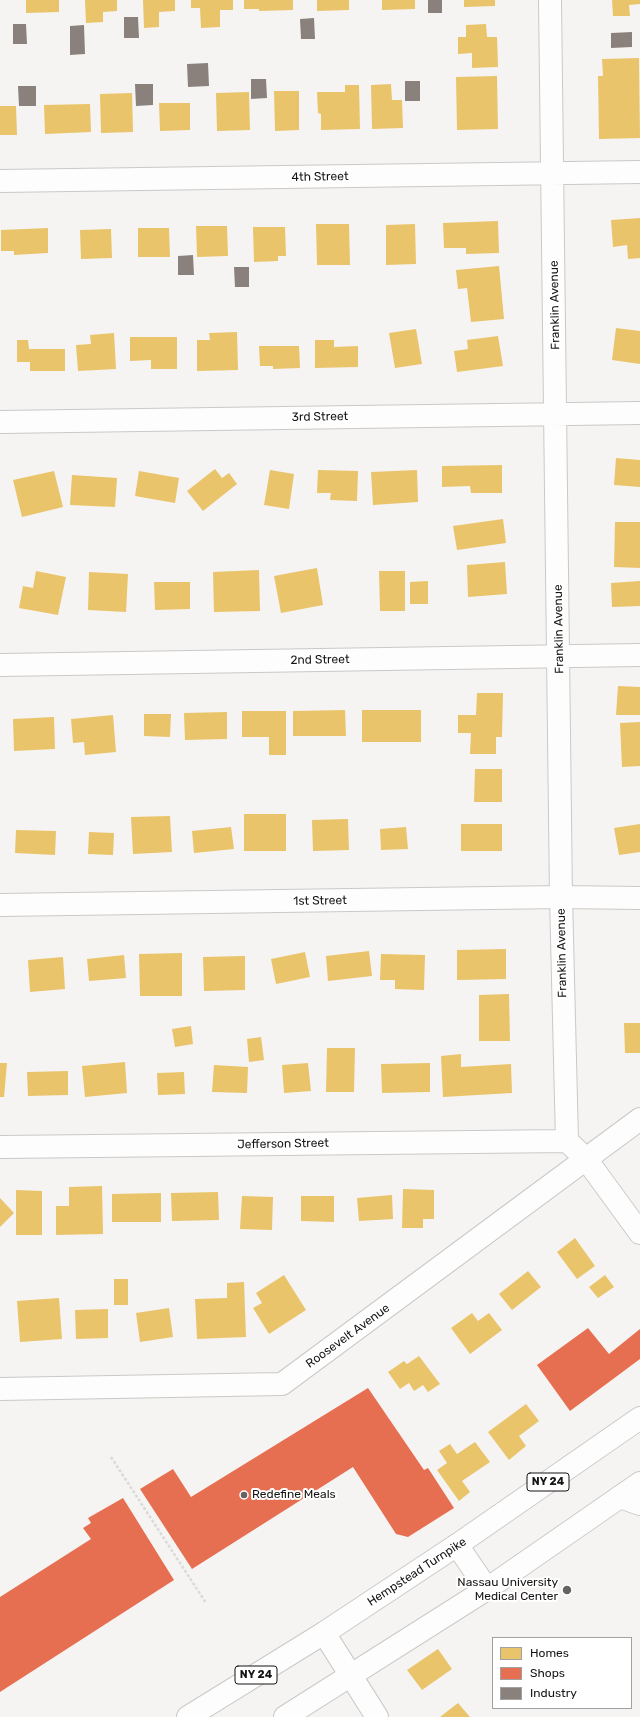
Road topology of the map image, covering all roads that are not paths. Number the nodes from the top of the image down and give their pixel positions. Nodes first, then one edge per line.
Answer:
1 (550, 0) edge
2 (640, 172) edge
3 (553, 174) junction
4 (0, 181) edge
5 (640, 413) edge
6 (556, 414) junction
7 (0, 422) edge
8 (640, 655) edge
9 (559, 656) junction
10 (0, 665) edge
11 (561, 897) junction
12 (640, 898) edge
13 (0, 905) edge
14 (640, 1119) edge
15 (567, 1141) junction
16 (0, 1147) edge
17 (586, 1159) junction
18 (640, 1233) edge
19 (0, 1388) edge
20 (640, 1418) edge
21 (640, 1483) edge
22 (630, 1500) edge
23 (457, 1545) junction
24 (487, 1589) junction
25 (324, 1633) junction
26 (351, 1676) junction
27 (188, 1717) edge
28 (285, 1717) edge
29 (377, 1717) edge

1 - 3 street, Franklin Avenue
2 - 3 street, 4th Street
3 - 4 street, 4th Street
3 - 6 street, Franklin Avenue
5 - 6 street, 3rd Street
6 - 7 street, 3rd Street
6 - 9 street, Franklin Avenue
8 - 9 street, 2nd Street
9 - 10 street, 2nd Street
9 - 11 street, Franklin Avenue
11 - 12 street, 1st Street
11 - 13 street, 1st Street
11 - 15 street, Franklin Avenue
14 - 17 street, Roosevelt Avenue
15 - 16 street, Jefferson Street
15 - 17 street
17 - 18 street
17 - 19 street, Roosevelt Avenue
20 - 23 street, Hempstead Turnpike / NY 24
21 - 22 street
22 - 24 street
23 - 24 street
23 - 25 street, Hempstead Turnpike / NY 24
24 - 26 street
25 - 26 street
25 - 27 street, Hempstead Turnpike / NY 24
26 - 28 street
26 - 29 street

